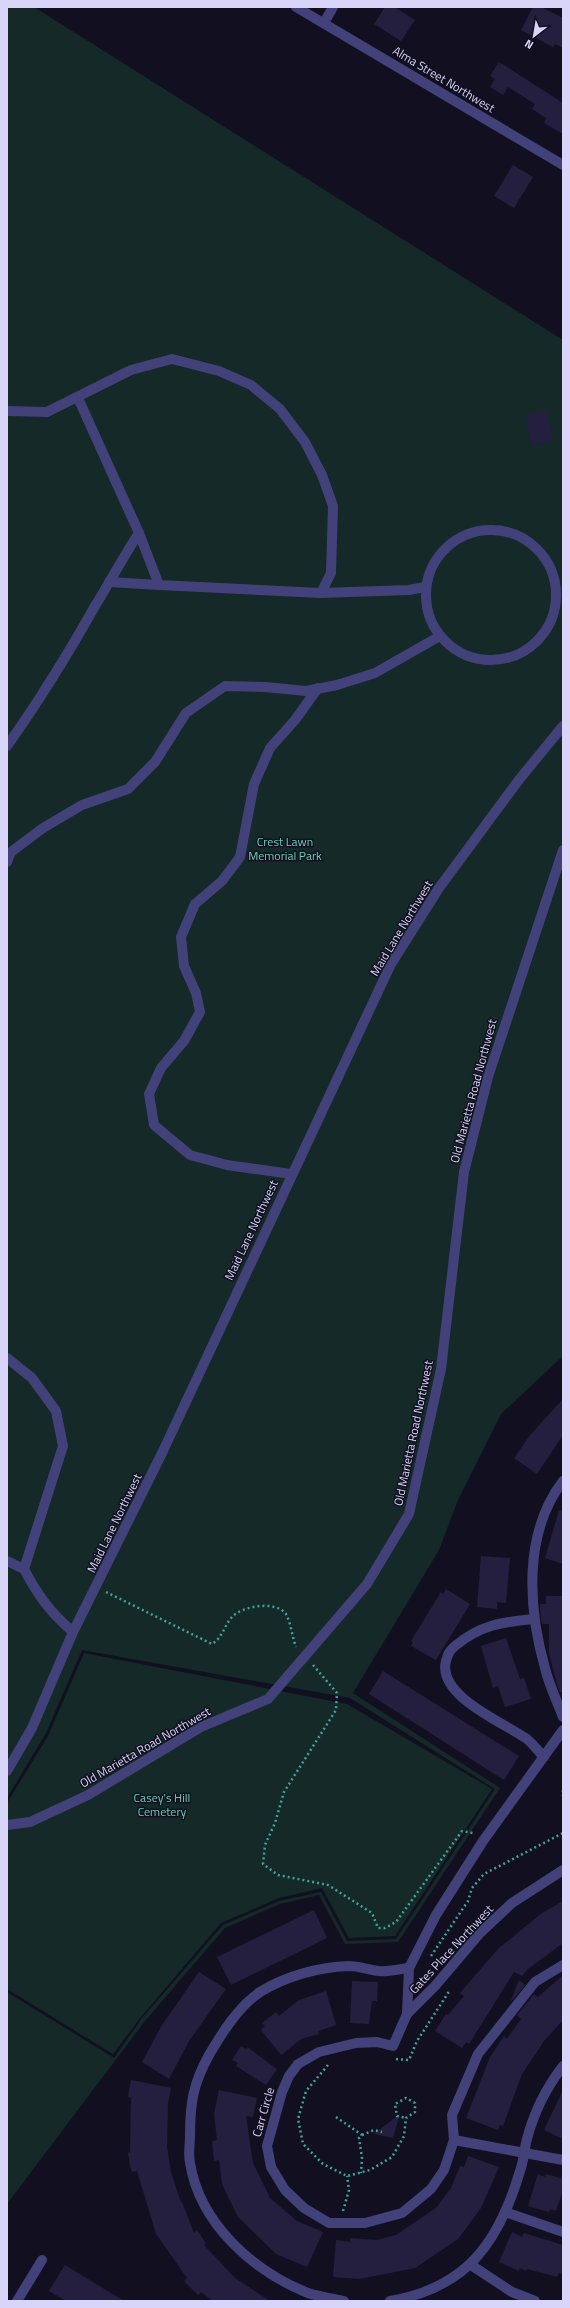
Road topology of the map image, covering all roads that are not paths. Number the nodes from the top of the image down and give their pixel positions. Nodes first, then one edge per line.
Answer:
1 (296, 7) edge
2 (333, 7) edge
3 (324, 23) junction
4 (563, 165) edge
5 (78, 398) junction
6 (7, 411) edge
7 (139, 533) junction
8 (558, 577) edge
9 (109, 582) junction
10 (159, 585) junction
11 (425, 587) junction
12 (321, 593) junction
13 (440, 636) junction
14 (318, 688) junction
15 (563, 726) edge
16 (7, 746) edge
17 (563, 850) edge
18 (7, 862) edge
19 (291, 1174) junction
20 (7, 1358) edge
21 (563, 1481) edge
22 (7, 1561) edge
23 (24, 1569) junction
24 (534, 1619) junction
25 (73, 1632) junction
26 (563, 1717) edge
27 (563, 1730) edge
28 (544, 1757) junction
29 (7, 1771) edge
30 (7, 1824) edge
31 (563, 1870) edge
32 (563, 1964) edge
33 (409, 1968) junction
34 (407, 2014) junction
35 (393, 2046) joint
36 (563, 2066) edge
37 (454, 2140) junction
38 (524, 2154) junction
39 (563, 2160) edge
40 (505, 2212) junction
41 (563, 2232) edge
42 (42, 2260) dead end
43 (471, 2265) junction
44 (17, 2301) edge
45 (344, 2301) edge
46 (390, 2301) edge
47 (535, 2301) edge

1 - 3 street, Alma Street Northwest
2 - 3 street
3 - 4 street, Alma Street Northwest
5 - 6 street
5 - 7 street
5 - 12 street
7 - 9 street
7 - 10 street
8 - 11 street
8 - 13 street
9 - 10 street
9 - 16 street
10 - 12 street
11 - 12 street
11 - 13 street
13 - 14 street
14 - 18 street
14 - 19 street
15 - 19 street, Maid Lane Northwest
17 - 30 street, Old Marietta Road Northwest
19 - 25 street, Maid Lane Northwest
20 - 23 street
21 - 24 street
22 - 23 street
23 - 25 street
24 - 26 street
24 - 28 street
25 - 29 street, Maid Lane Northwest
27 - 28 street
28 - 33 street
31 - 34 street, Gates Place Northwest
32 - 37 street, Carr Circle
33 - 34 street
33 - 45 street
34 - 35 street, Gates Place Northwest
35 - 37 street, Carr Circle
36 - 38 street
37 - 38 street
38 - 39 street
38 - 40 street
40 - 41 street
40 - 43 street
42 - 44 street
43 - 46 street
43 - 47 street

